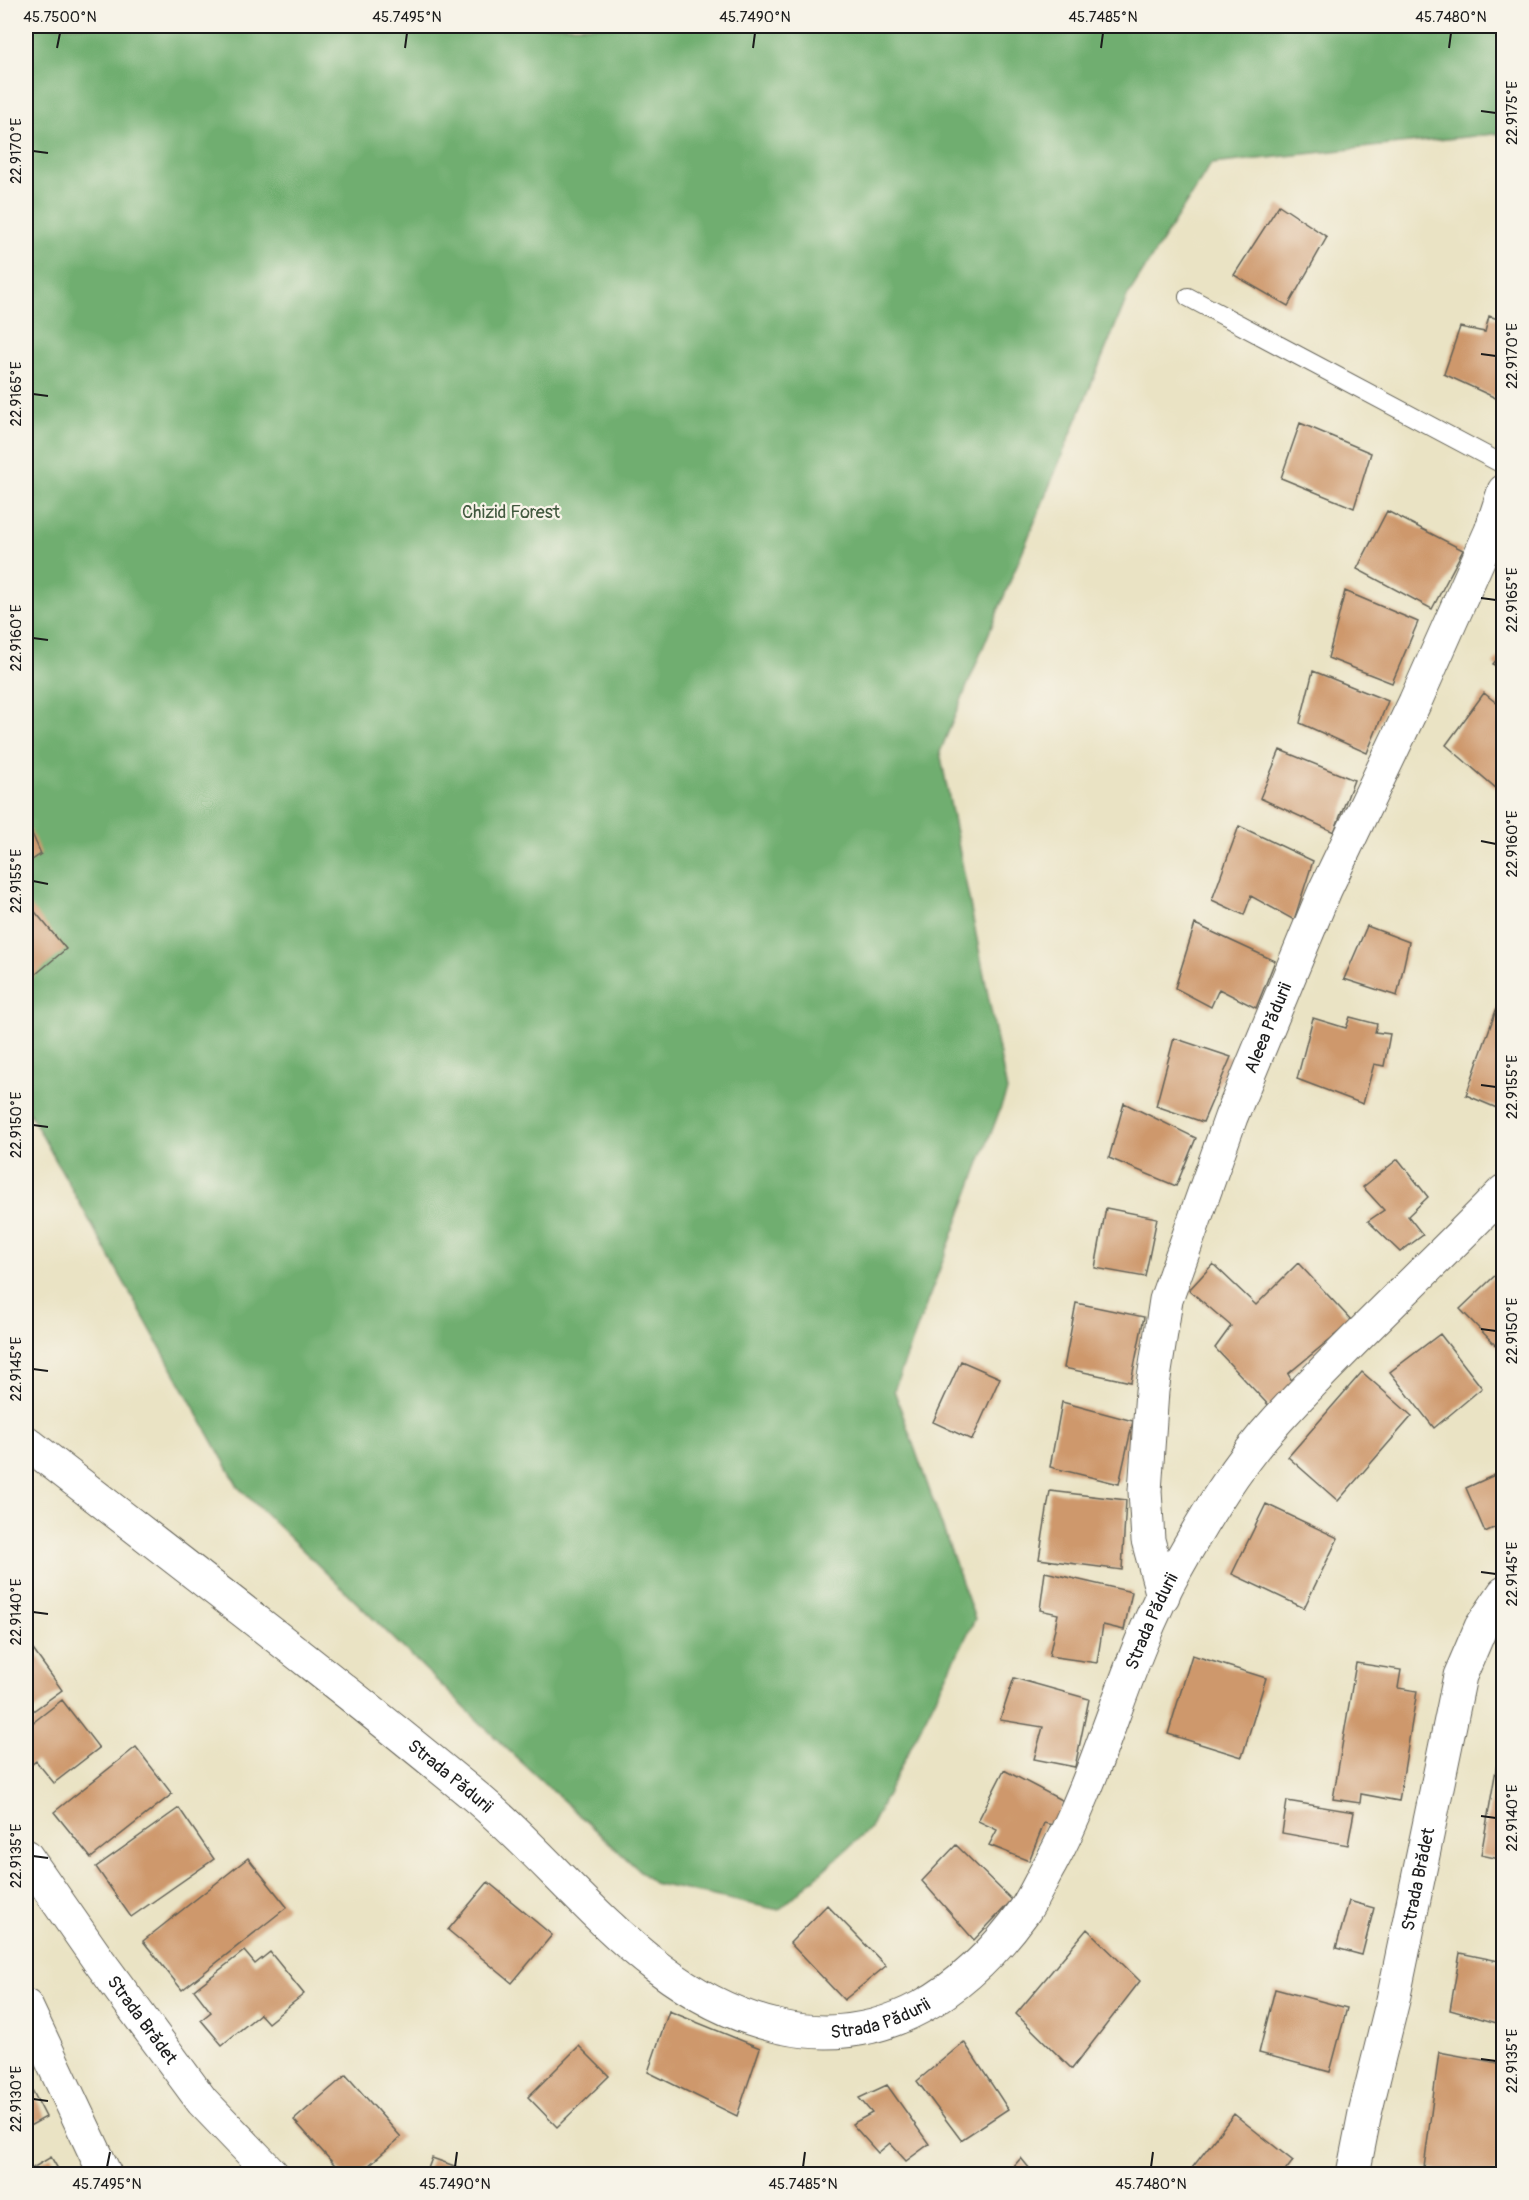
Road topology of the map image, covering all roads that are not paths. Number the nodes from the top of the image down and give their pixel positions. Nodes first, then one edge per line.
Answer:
1 (1188, 297) dead end
2 (1503, 465) edge
3 (1503, 491) edge
4 (1503, 1191) edge
5 (26, 1442) edge
6 (1503, 1593) edge
7 (1163, 1596) junction
8 (26, 1856) edge
9 (26, 2006) edge
10 (105, 2175) edge
11 (272, 2175) edge
12 (1353, 2175) edge

1 - 2 lane
3 - 7 street, Aleea Pădurii
4 - 7 street, Strada Pădurii
5 - 7 street, Strada Pădurii
6 - 12 street, Strada Brădet
8 - 11 street, Strada Brădet
9 - 10 street

